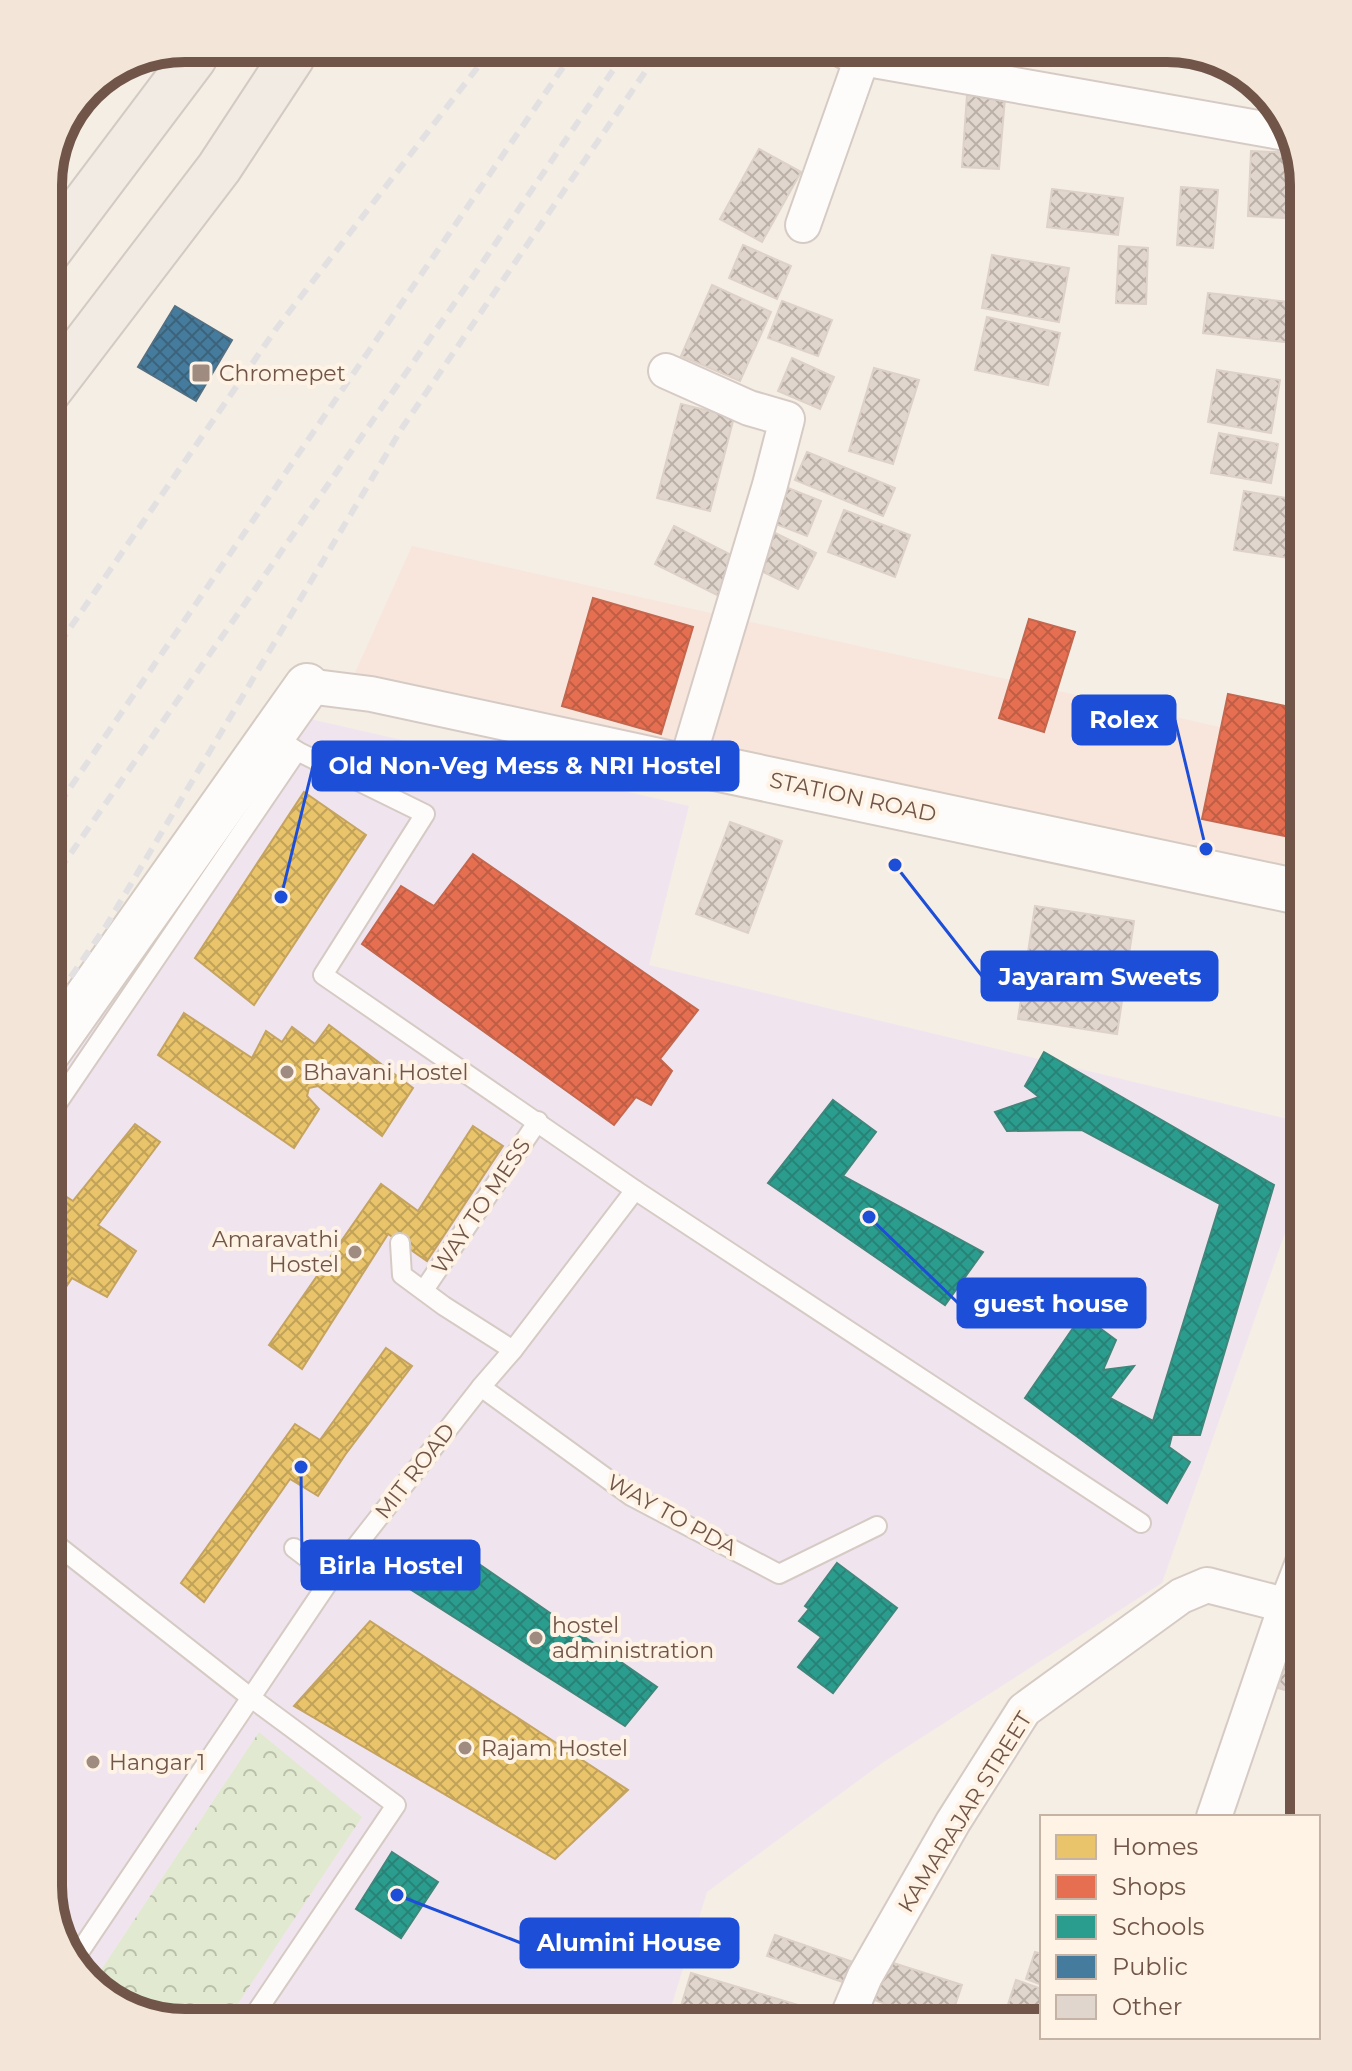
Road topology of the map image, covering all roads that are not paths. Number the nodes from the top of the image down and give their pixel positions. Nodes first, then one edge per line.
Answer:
1 (191, 62) edge
2 (289, 62) edge
3 (851, 62) edge
4 (897, 62) edge
5 (1278, 131) edge
6 (803, 225) dead end
7 (62, 233) edge
8 (666, 371) dead end
9 (62, 374) edge
10 (307, 686) joint
11 (285, 742) junction
12 (687, 762) junction
13 (1290, 890) edge
14 (62, 1034) edge
15 (62, 1095) edge
16 (538, 1121) junction
17 (635, 1190) junction
18 (400, 1243) dead end
19 (424, 1290) junction
20 (513, 1350) junction
21 (481, 1387) junction
22 (1141, 1523) dead end
23 (877, 1526) dead end
24 (294, 1548) dead end
25 (62, 1549) edge
26 (332, 1577) junction
27 (1290, 1607) edge
28 (1290, 1621) edge
29 (250, 1697) junction
30 (1215, 1815) edge
31 (80, 1951) edge
32 (258, 2009) edge
33 (851, 2009) edge

1 - 7 main road
2 - 9 main road
3 - 6 street
4 - 5 street
8 - 12 street
10 - 11 street
10 - 12 street, STATION ROAD
11 - 14 street
11 - 15 lane
11 - 16 lane
12 - 13 street, STATION ROAD
16 - 17 lane
16 - 19 lane, WAY TO MESS
17 - 20 lane, MIT ROAD
17 - 22 lane
18 - 19 lane
19 - 20 lane
20 - 21 lane, MIT ROAD
21 - 23 lane, WAY TO PDA
21 - 26 lane, MIT ROAD
24 - 26 lane
25 - 29 lane
26 - 29 lane, MIT ROAD
27 - 33 street, KAMARAJAR STREET
28 - 30 street
29 - 31 lane, MIT ROAD
29 - 32 lane

